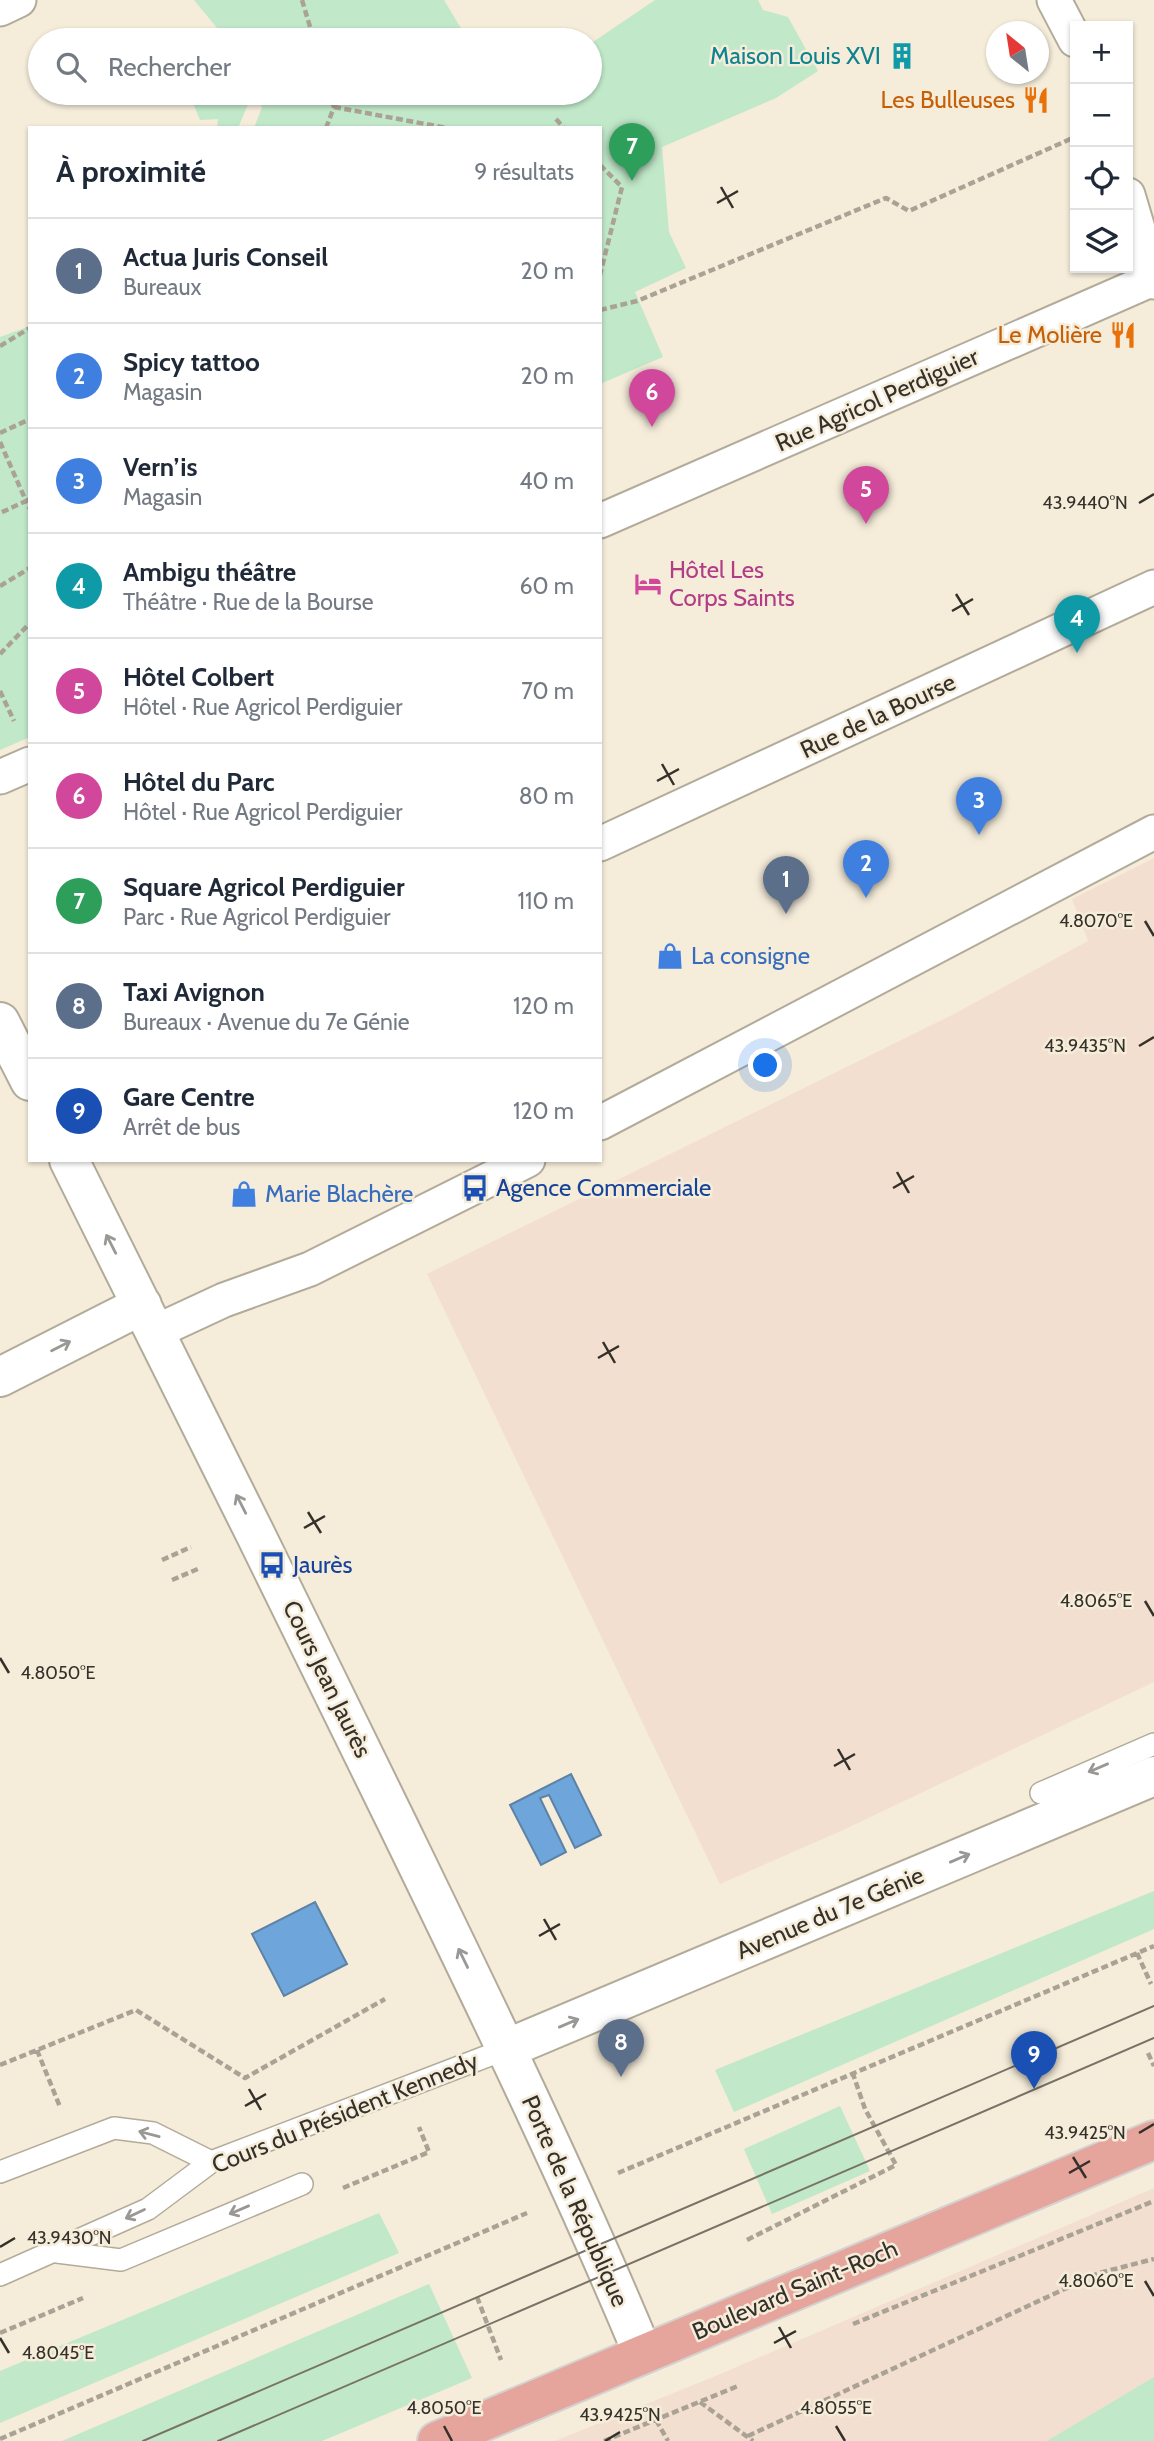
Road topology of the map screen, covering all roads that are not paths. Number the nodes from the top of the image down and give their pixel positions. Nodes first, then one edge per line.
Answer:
1 (19, 0) edge
2 (1054, 0) edge
3 (0, 9) edge
4 (1070, 30) edge
5 (1133, 210) edge
6 (1154, 281) edge
7 (602, 520) edge
8 (1154, 587) edge
9 (28, 765) edge
10 (0, 777) edge
11 (1154, 832) edge
12 (602, 843) edge
13 (0, 1022) edge
14 (28, 1077) edge
15 (602, 1122) edge
16 (70, 1162) edge
17 (524, 1162) edge
18 (148, 1318) junction
19 (0, 1377) edge
20 (1154, 1744) edge
21 (1154, 1776) edge
22 (1041, 1793) dead end
23 (506, 2049) junction
24 (1154, 2140) edge
25 (211, 2162) junction
26 (0, 2172) edge
27 (302, 2183) dead end
28 (56, 2252) junction
29 (0, 2276) edge
30 (643, 2354) junction
31 (437, 2441) edge

1 - 3 street
2 - 4 street
5 - 6 street
6 - 7 street, Rue Agricol Perdiguier
8 - 12 street, Rue de la Bourse
9 - 10 street
11 - 15 street
13 - 14 street
18 -> 16 street, Cours Jean Jaurès
17 - 18 street
19 -> 18 street
23 -> 18 street, Cours Jean Jaurès
20 -> 22 lane
23 -> 21 street, Avenue du 7e Génie
23 - 25 lane, Cours du Président Kennedy
23 - 30 street, Porte de la République
24 - 30 main road, Boulevard Saint-Roch
25 -> 26 lane
25 -> 28 lane, Cours du Président Kennedy
27 -> 28 lane
28 - 29 lane, Cours du Président Kennedy
30 - 31 main road, Boulevard Saint-Roch

